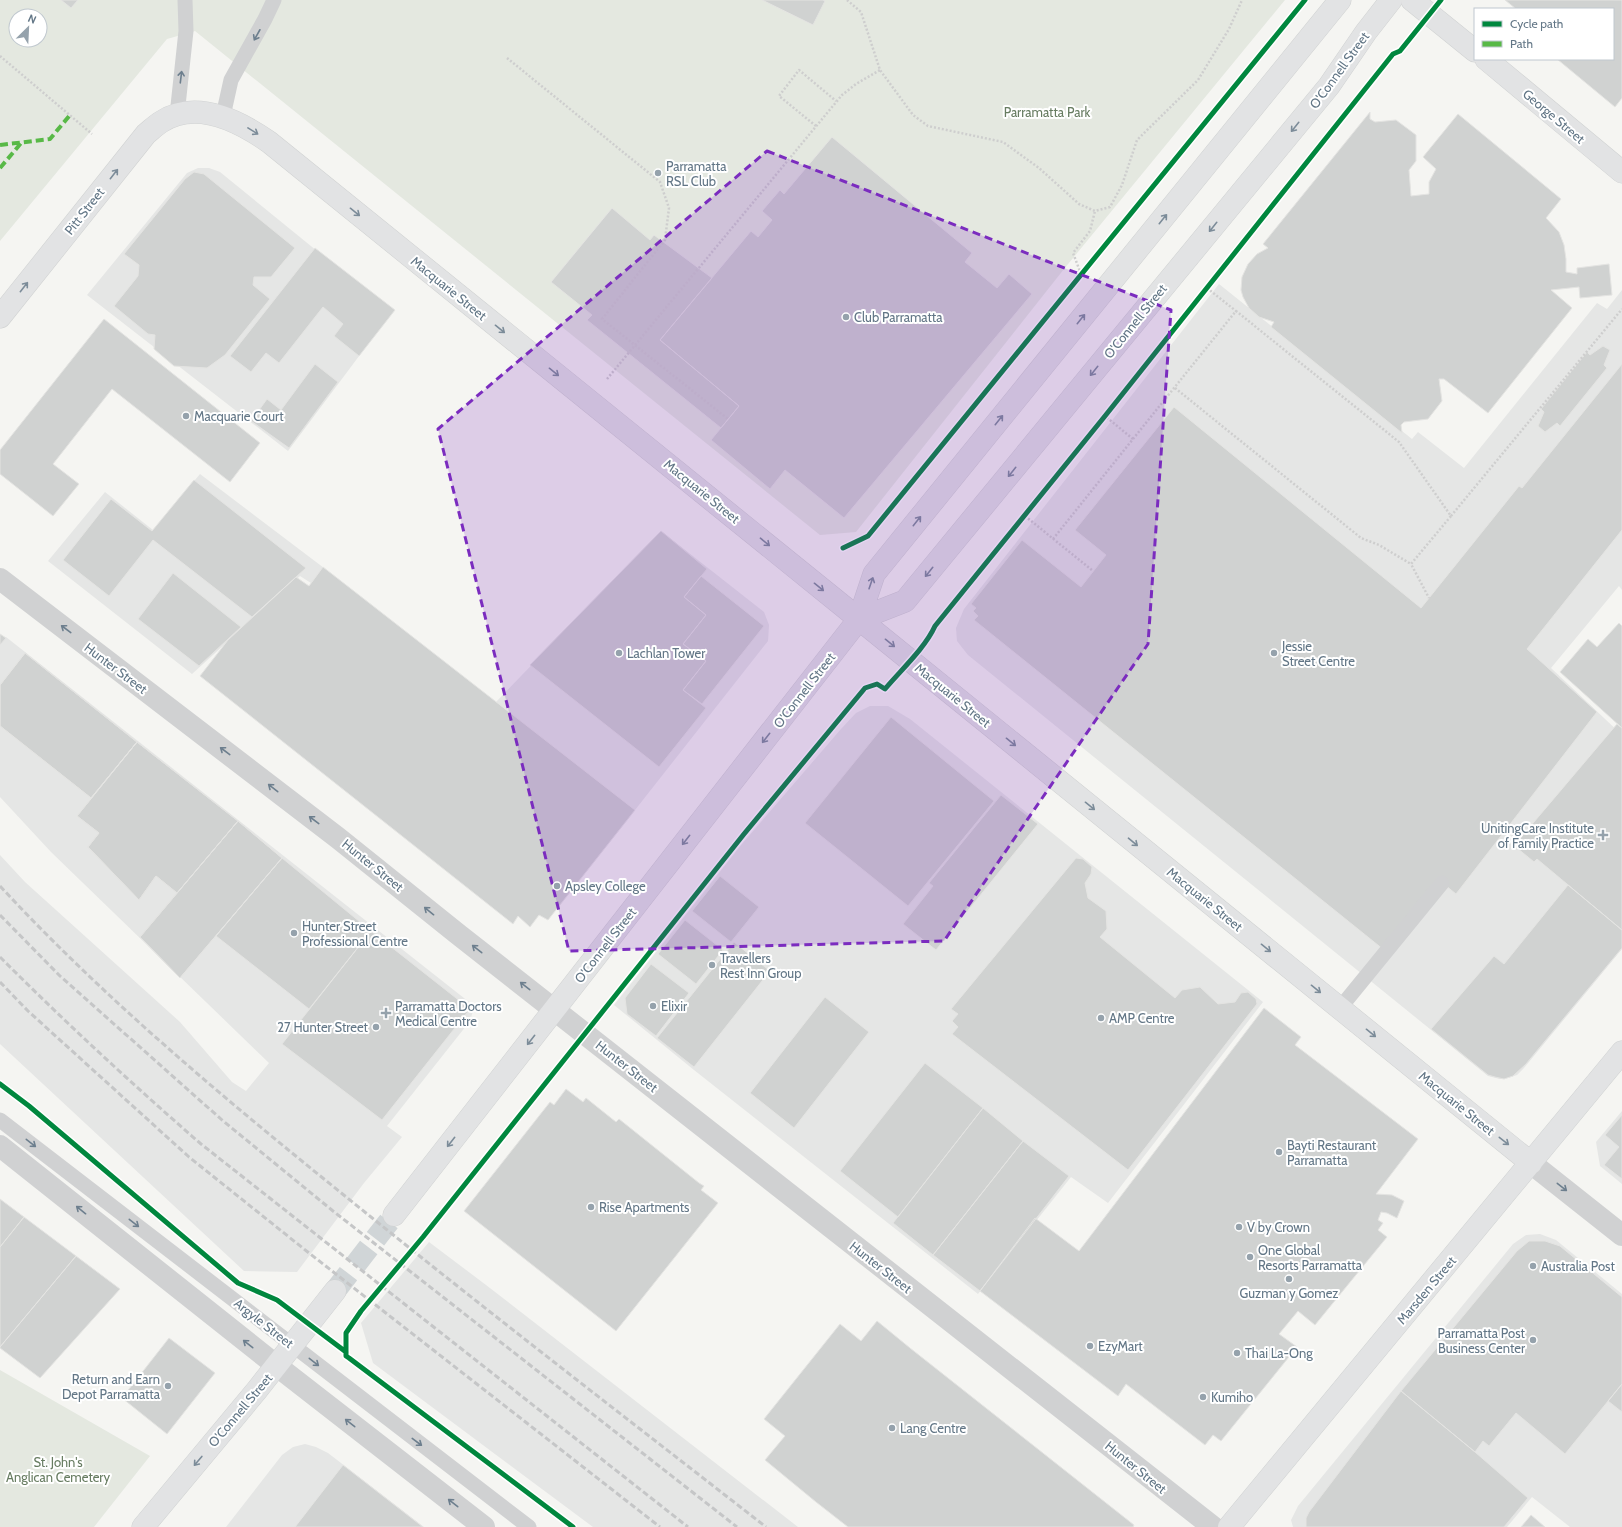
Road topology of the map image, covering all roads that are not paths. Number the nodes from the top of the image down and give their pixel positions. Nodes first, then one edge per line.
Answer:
1 (185, 0) edge
2 (274, 0) edge
3 (1340, 0) edge
4 (1391, 0) edge
5 (1412, 0) edge
6 (1474, 50) edge
7 (1487, 60) edge
8 (177, 115) junction
9 (223, 116) junction
10 (1622, 172) edge
11 (0, 317) edge
12 (0, 579) edge
13 (859, 619) junction
14 (1442, 883) dead end
15 (1340, 1008) junction
16 (555, 1009) junction
17 (1622, 1052) edge
18 (0, 1120) edge
19 (0, 1146) edge
20 (1531, 1163) junction
21 (394, 1215) tunnel mouth
22 (1622, 1235) edge
23 (335, 1291) tunnel mouth
24 (292, 1345) junction
25 (276, 1366) junction
26 (143, 1527) edge
27 (484, 1527) edge
28 (529, 1527) edge
29 (1213, 1527) edge
30 (1229, 1527) edge

8 -> 1 lane
2 -> 9 lane
13 -> 3 main road, O'Connell Street
4 -> 13 main road, O'Connell Street
5 - 6 main road
7 - 10 main road, George Street
8 - 9 main road, Macquarie Street
11 -> 8 main road, Pitt Street
9 -> 13 main road, Macquarie Street
16 -> 12 street, Hunter Street
13 -> 15 main road, Macquarie Street
13 -> 16 main road, O'Connell Street
14 - 15 lane
15 -> 20 main road, Macquarie Street
16 -> 21 main road, O'Connell Street
16 - 29 street, Hunter Street
17 - 20 main road, Marsden Street
18 -> 24 lane, Argyle Street
25 -> 19 street, Argyle Street
20 -> 22 street, Macquarie Street
20 - 30 main road, Marsden Street
23 - 24 main road, O'Connell Street
24 - 25 main road, O'Connell Street
24 -> 28 lane, Argyle Street
25 -> 26 main road, O'Connell Street
27 -> 25 street, Argyle Street

